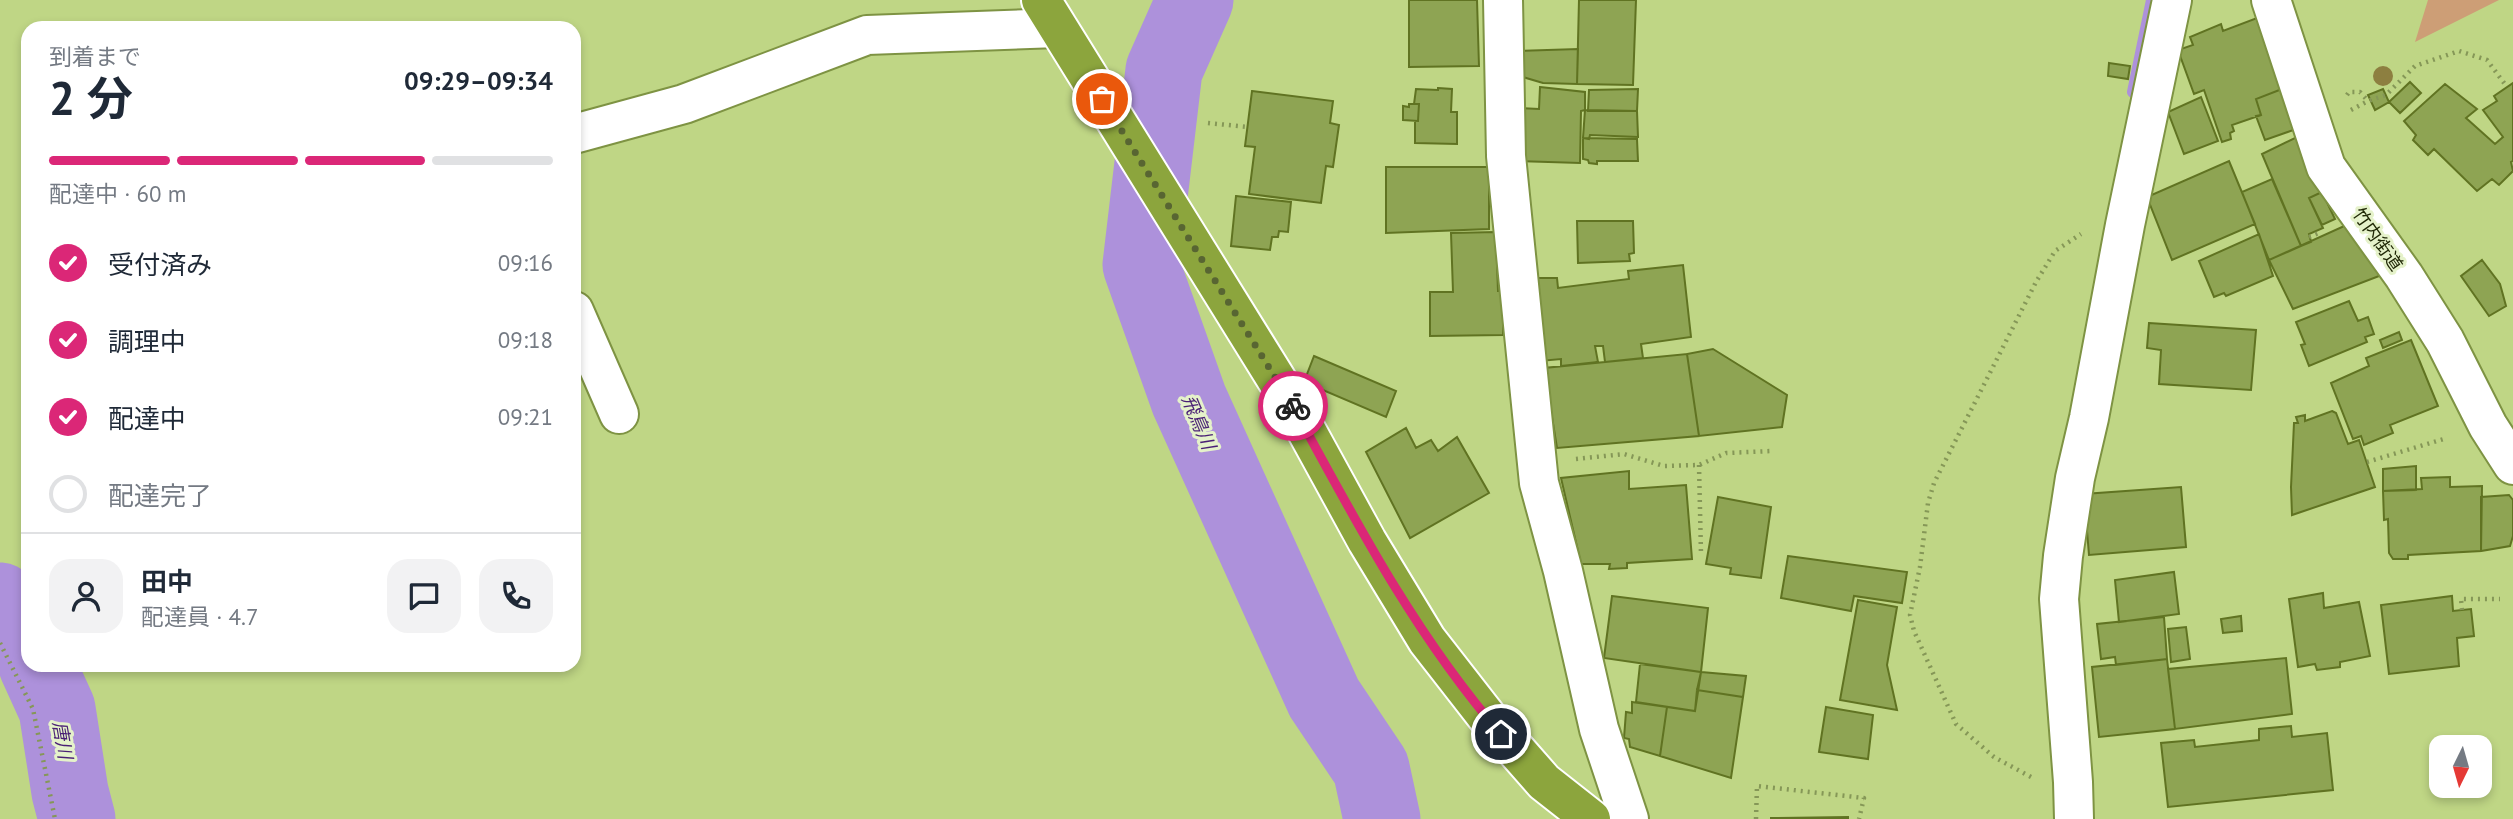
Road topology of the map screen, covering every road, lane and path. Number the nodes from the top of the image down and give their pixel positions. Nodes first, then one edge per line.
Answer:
1 (1503, 0) edge
2 (2172, 0) edge
3 (2271, 0) edge
4 (1050, 9) edge
5 (2507, 87) dead end
6 (2368, 101) dead end
7 (1208, 123) dead end
8 (1248, 127) dead end
9 (581, 132) edge
10 (2125, 225) junction
11 (581, 327) edge
12 (619, 414) dead end
13 (2488, 426) junction
14 (1772, 451) dead end
15 (2367, 462) dead end
16 (1537, 463) junction
17 (1699, 465) junction
18 (2513, 465) edge
19 (1701, 554) dead end
20 (2500, 599) dead end
21 (2462, 610) dead end
22 (0, 643) edge
23 (2073, 782) junction
24 (55, 819) edge
25 (1591, 819) edge
26 (1629, 819) edge
27 (1756, 819) edge
28 (1859, 819) edge
29 (2074, 819) edge

1 - 16 street
2 - 10 street
3 - 13 street, 竹内街道
4 - 9 street
4 - 25 highway
5 - 6 path
7 - 8 path
10 - 23 street
10 - 23 path
11 - 12 street
13 - 15 path
13 - 18 street, 竹内街道
14 - 17 path
16 - 17 path
16 - 26 street
17 - 19 path
20 - 21 path
22 - 24 path
23 - 29 street
27 - 28 path

